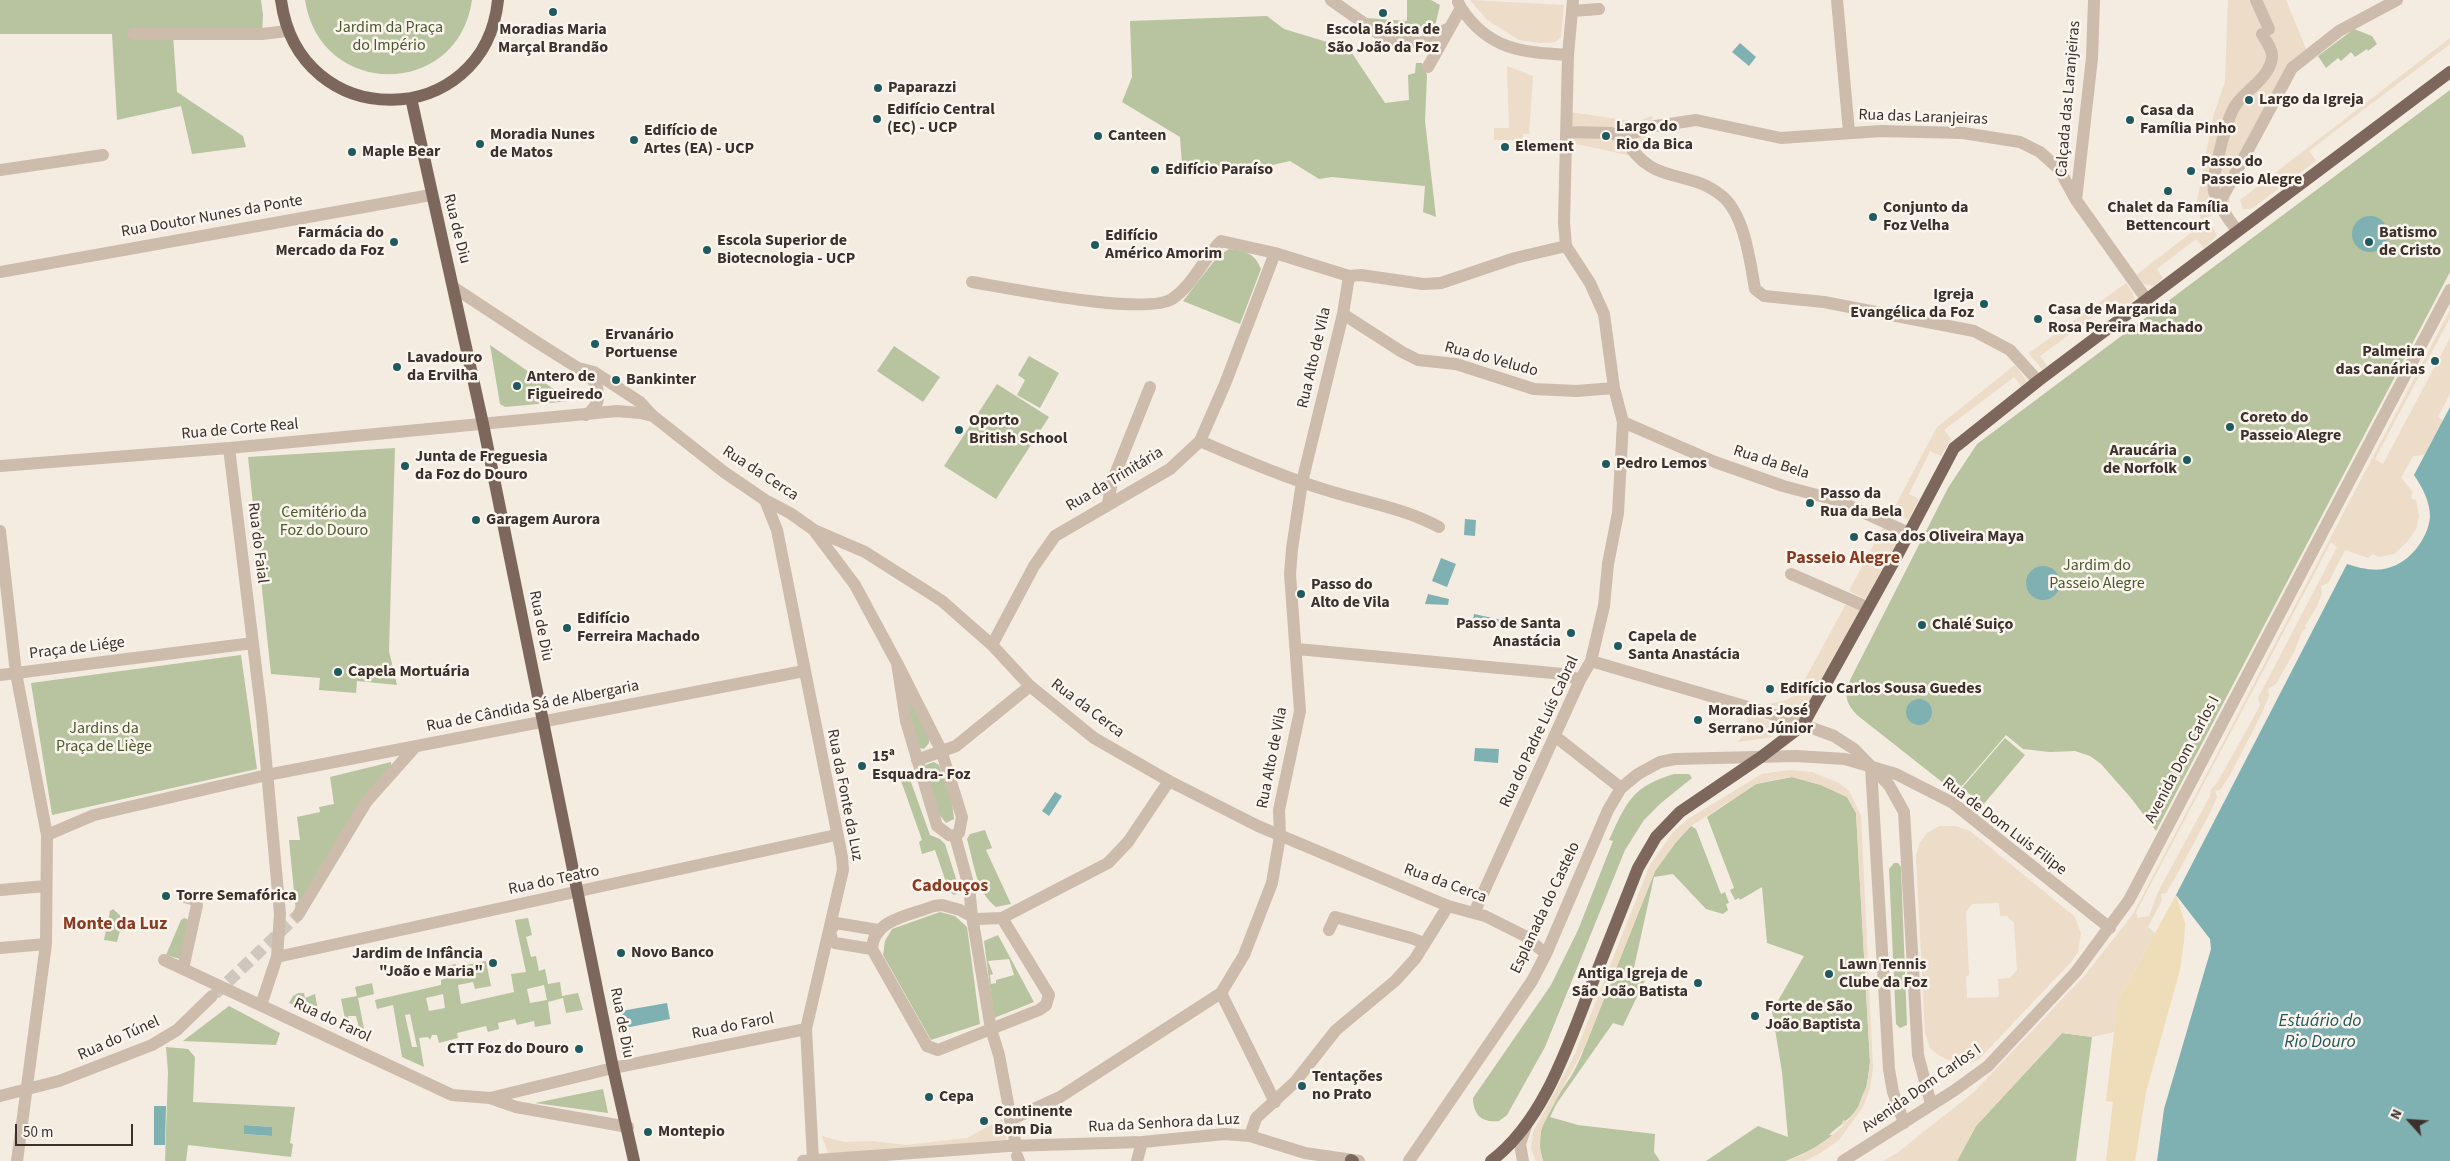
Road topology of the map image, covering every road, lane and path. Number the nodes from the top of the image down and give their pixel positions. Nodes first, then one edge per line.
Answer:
1 (281, 0) edge
2 (498, 0) edge
3 (1330, 0) edge
4 (1837, 0) edge
5 (2094, 0) edge
6 (2256, 0) edge
7 (2397, 0) edge
8 (1459, 4) edge
9 (1572, 6) edge
10 (1598, 9) dead end
11 (1447, 29) junction
12 (287, 31) junction
13 (133, 34) dead end
14 (1568, 55) junction
15 (1428, 67) dead end
16 (2450, 72) edge
17 (411, 98) junction
18 (1566, 132) junction
19 (1849, 132) junction
20 (1624, 137) junction
21 (103, 155) dead end
22 (0, 170) edge
23 (431, 195) junction
24 (2076, 200) junction
25 (2219, 204) junction
26 (2237, 230) junction
27 (1566, 246) junction
28 (1275, 253) junction
29 (0, 272) edge
30 (1348, 276) junction
31 (972, 282) dead end
32 (453, 287) junction
33 (2450, 290) edge
34 (2147, 300) junction
35 (1343, 314) junction
36 (578, 368) junction
37 (2038, 381) junction
38 (1150, 387) dead end
39 (1614, 388) junction
40 (586, 415) junction
41 (653, 416) junction
42 (1624, 422) junction
43 (483, 424) junction
44 (1200, 441) junction
45 (228, 448) junction
46 (0, 466) edge
47 (1302, 482) junction
48 (765, 500) junction
49 (1108, 503) junction
50 (1439, 527) dead end
51 (814, 530) junction
52 (0, 531) edge
53 (1909, 532) junction
54 (1791, 574) dead end
55 (1868, 607) junction
56 (253, 643) junction
57 (992, 645) junction
58 (1297, 649) junction
59 (1591, 661) junction
60 (898, 663) junction
61 (804, 671) junction
62 (16, 673) junction
63 (0, 675) edge
64 (1580, 680) junction
65 (1030, 686) junction
66 (543, 723) junction
67 (1803, 725) junction
68 (1556, 737) junction
69 (416, 746) junction
70 (941, 750) junction
71 (1760, 757) junction
72 (917, 760) junction
73 (1871, 767) junction
74 (267, 775) junction
75 (1169, 781) junction
76 (1621, 788) junction
77 (47, 835) junction
78 (836, 835) junction
79 (955, 836) junction
80 (1280, 836) junction
81 (46, 886) junction
82 (0, 890) edge
83 (579, 892) junction
84 (185, 897) dead end
85 (1448, 906) junction
86 (1474, 913) junction
87 (298, 915) tunnel mouth
88 (972, 916) junction
89 (1002, 918) junction
90 (2110, 928) junction
91 (878, 930) junction
92 (1329, 930) dead end
93 (830, 931) junction
94 (1424, 943) junction
95 (46, 944) junction
96 (0, 948) edge
97 (872, 949) junction
98 (1546, 954) junction
99 (277, 957) junction
100 (164, 960) dead end
101 (183, 969) junction
102 (1221, 993) junction
103 (212, 996) tunnel mouth
104 (261, 1005) junction
105 (991, 1028) junction
106 (806, 1029) junction
107 (613, 1068) junction
108 (26, 1089) junction
109 (0, 1096) edge
110 (490, 1098) junction
111 (1274, 1102) junction
112 (1931, 1104) junction
113 (1010, 1120) junction
114 (1904, 1123) junction
115 (1528, 1124) junction
116 (628, 1127) junction
117 (1250, 1136) junction
118 (1142, 1142) junction
119 (1017, 1154) edge
120 (872, 1158) edge
121 (808, 1160) edge
122 (1490, 1160) edge
123 (17, 1161) edge
124 (634, 1161) edge
125 (1137, 1161) edge
126 (1146, 1161) edge
127 (1354, 1161) edge
128 (1409, 1161) edge
129 (1523, 1161) edge
130 (1843, 1161) edge

1 - 12 main road
2 - 17 main road
3 - 11 street
4 - 19 street
5 - 24 street, Calçada das Laranjeiras
6 - 25 street
7 - 25 street
8 - 11 street
8 - 14 street
9 - 10 street
9 - 14 street, Rua do Padre Luís Cabral
11 - 15 street
12 - 13 street
12 - 17 main road
14 - 18 street, Rua do Padre Luís Cabral
16 - 26 main road
17 - 23 main road, Rua de Diu
18 - 20 street
18 - 27 street, Rua do Padre Luís Cabral
19 - 20 street, Rua das Laranjeiras
19 - 24 street, Rua das Laranjeiras
20 - 37 street
21 - 22 street
23 - 29 street, Rua Doutor Nunes da Ponte
23 - 32 main road, Rua de Diu
24 - 34 street, Rua das Laranjeiras
25 - 26 street
26 - 34 main road
27 - 30 street
27 - 39 street, Rua do Padre Luís Cabral
28 - 30 street
28 - 31 street
28 - 44 street, Rua da Trinitária
30 - 35 street, Rua Alto de Vila
32 - 36 street, Rua da Cerca
32 - 43 main road, Rua de Diu
33 - 90 street, Avenida Dom Carlos I
34 - 37 main road
35 - 39 street, Rua do Veludo
35 - 47 street, Rua Alto de Vila
36 - 40 street
36 - 41 street, Rua da Cerca
37 - 53 main road
38 - 49 street
39 - 42 street, Rua do Padre Luís Cabral
40 - 41 street, Rua da Cerca
40 - 43 street, Rua de Corte Real
41 - 48 street, Rua da Cerca
42 - 53 street, Rua da Bela
42 - 59 street, Rua do Padre Luís Cabral
43 - 45 street, Rua de Corte Real
43 - 66 main road, Rua de Diu
44 - 47 street
44 - 49 street, Rua da Trinitária
45 - 46 street, Rua de Corte Real
45 - 56 street, Rua do Faial
47 - 50 street
47 - 58 street, Rua Alto de Vila
48 - 51 street, Rua da Cerca
48 - 61 street, Rua da Fonte da Luz
49 - 57 street, Rua da Trinitária
51 - 57 street, Rua da Cerca
51 - 60 street
52 - 62 street
53 - 55 main road
54 - 55 street
55 - 67 main road
56 - 62 street, Praça de Liége
56 - 74 street
57 - 65 street, Rua da Cerca
58 - 64 street
58 - 80 street, Rua Alto de Vila
59 - 64 street, Rua do Padre Luís Cabral
59 - 67 street, Esplanada do Castelo
60 - 70 street
60 - 72 street
61 - 66 street, Rua de Cândida Sá de Albergaria
61 - 78 street, Rua da Fonte da Luz
62 - 63 street
62 - 77 street, Praça de Liége
64 - 68 street, Rua do Padre Luís Cabral
65 - 70 street
65 - 75 street, Rua da Cerca
66 - 69 street, Rua de Cândida Sá de Albergaria
66 - 83 main road, Rua de Diu
67 - 71 main road
67 - 73 street, Esplanada do Castelo
68 - 76 street
68 - 86 street, Rua do Padre Luís Cabral
69 - 74 street, Rua de Cândida Sá de Albergaria
69 - 87 street
70 - 72 street
70 - 79 street
71 - 73 street, Esplanada do Castelo
71 - 76 street, Esplanada do Castelo
71 - 115 main road
72 - 79 street
73 - 90 street, Rua de Dom Luis Filipe
73 - 112 street, Esplanada do Castelo
73 - 114 street
74 - 77 street
74 - 99 street
75 - 80 street, Rua da Cerca
75 - 89 street
76 - 98 street, Esplanada do Castelo
77 - 81 street, Praça de Liége
78 - 83 street, Rua do Teatro
78 - 93 street, Rua da Fonte da Luz
79 - 88 street
80 - 85 street, Rua da Cerca
80 - 102 street, Rua Alto de Vila
81 - 82 street
81 - 95 street, Praça de Liége
83 - 99 street, Rua do Teatro
83 - 107 main road, Rua de Diu
84 - 101 street
85 - 86 street, Rua da Cerca
85 - 94 street, Rua da Senhora da Luz
86 - 98 street, Rua da Cerca
88 - 89 street
88 - 91 street
88 - 105 street
89 - 105 street
90 - 112 street, Avenida Dom Carlos I
91 - 93 street
91 - 97 street
92 - 94 street
93 - 97 street
93 - 106 street, Rua da Fonte da Luz
94 - 111 street, Rua da Senhora da Luz
95 - 96 street
95 - 108 street, Praça de Liége
97 - 105 street
98 - 128 street, Esplanada do Castelo
99 - 104 street
100 - 101 street, Rua do Farol
101 - 104 street, Rua do Farol
102 - 111 street
102 - 113 street, Rua Alto de Vila
103 - 108 street, Rua do Túnel
104 - 110 street, Rua do Farol
105 - 113 street
106 - 107 street, Rua do Farol
106 - 121 street, Rua da Fonte da Luz
107 - 110 street, Rua do Farol
107 - 116 main road, Rua de Diu
108 - 109 street, Rua do Túnel
108 - 123 street, Praça de Liége
110 - 116 street, Rua do Farol
111 - 117 street, Rua da Senhora da Luz
112 - 114 street, Avenida Dom Carlos I
113 - 119 street
114 - 130 street, Avenida Dom Carlos I
115 - 122 main road
115 - 129 street
116 - 124 main road, Rua de Diu
117 - 118 street, Rua da Senhora da Luz
117 - 127 street
118 - 119 street, Rua da Senhora da Luz
118 - 125 street
118 - 126 street
119 - 120 street, Rua da Senhora da Luz
120 - 121 street, Rua da Senhora da Luz

